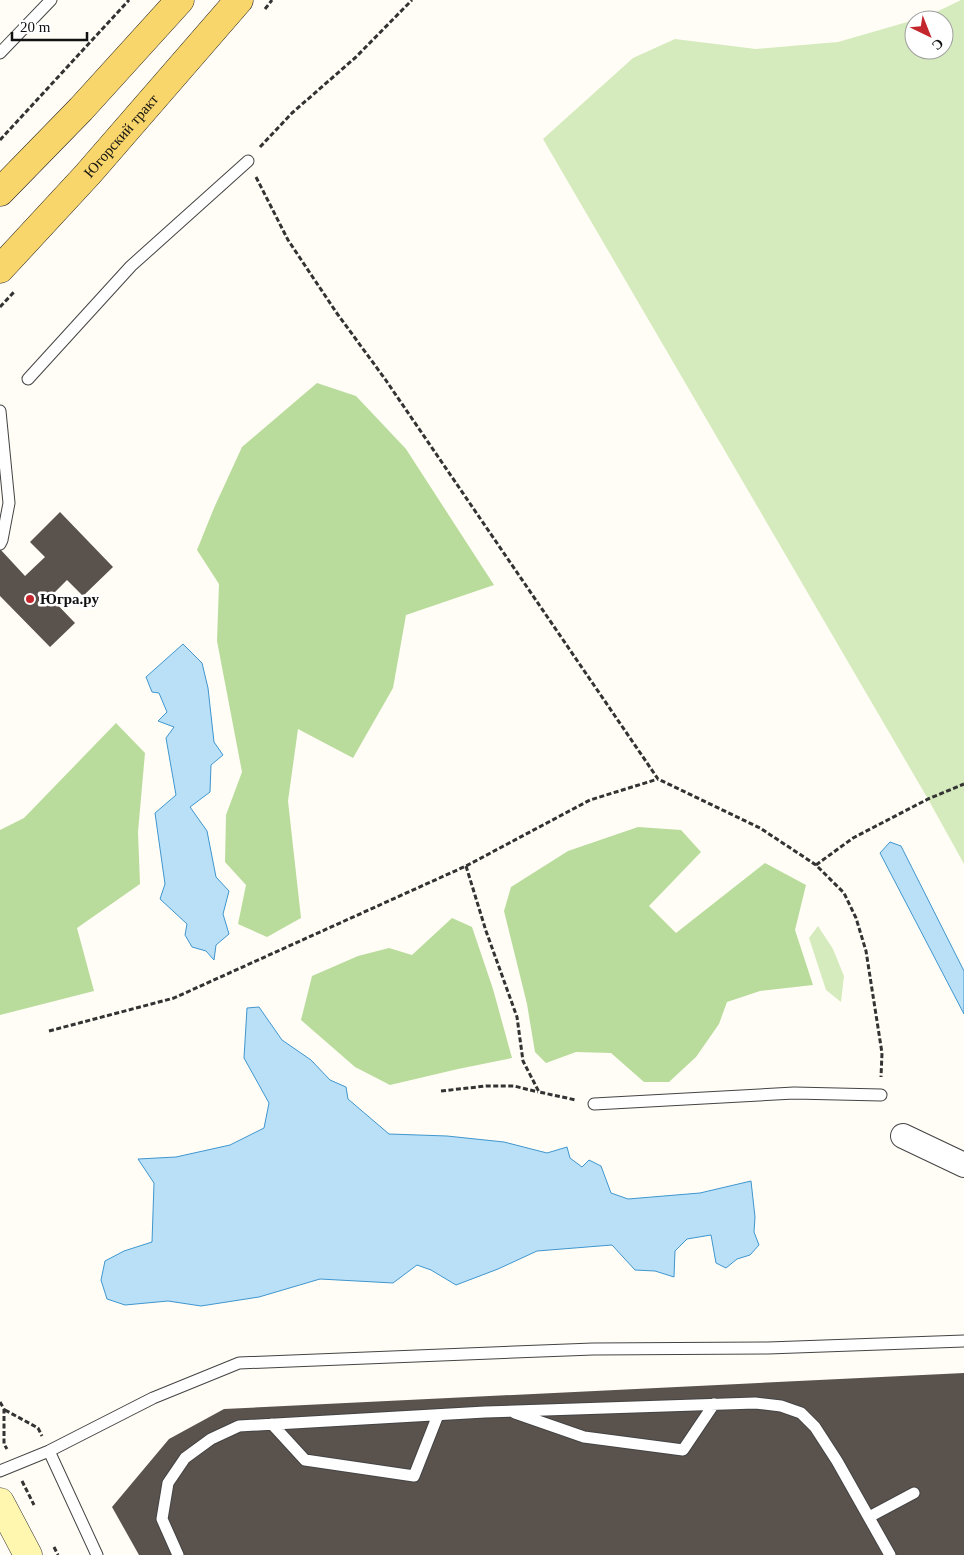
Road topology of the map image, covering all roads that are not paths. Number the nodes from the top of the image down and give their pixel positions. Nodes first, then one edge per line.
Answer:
1 (50, 0) edge
2 (180, 0) edge
3 (239, 0) edge
4 (0, 53) edge
5 (248, 161) road end
6 (0, 192) edge
7 (0, 269) edge
8 (28, 379) dead end
9 (0, 411) edge
10 (0, 544) edge
11 (881, 1094) road end
12 (594, 1104) road end
13 (903, 1136) dead end
14 (964, 1165) edge
15 (964, 1341) edge
16 (714, 1404) junction
17 (508, 1411) junction
18 (438, 1415) junction
19 (272, 1424) junction
20 (49, 1451) junction
21 (0, 1471) edge
22 (914, 1494) dead end
23 (0, 1502) edge
24 (869, 1517) junction
25 (28, 1555) edge
26 (97, 1555) edge
27 (178, 1555) edge
28 (890, 1555) edge

1 - 4 lane
2 - 6 main road
3 - 7 main road, Югорский тракт
5 - 8 lane
9 - 10 lane
11 - 12 lane
13 - 14 street
15 - 20 lane
16 - 17 lane
16 - 17 lane
16 - 24 lane
17 - 18 lane
18 - 19 lane
18 - 19 lane
19 - 27 lane
20 - 21 lane
20 - 26 lane
22 - 24 lane
23 - 25 main road
24 - 28 lane

